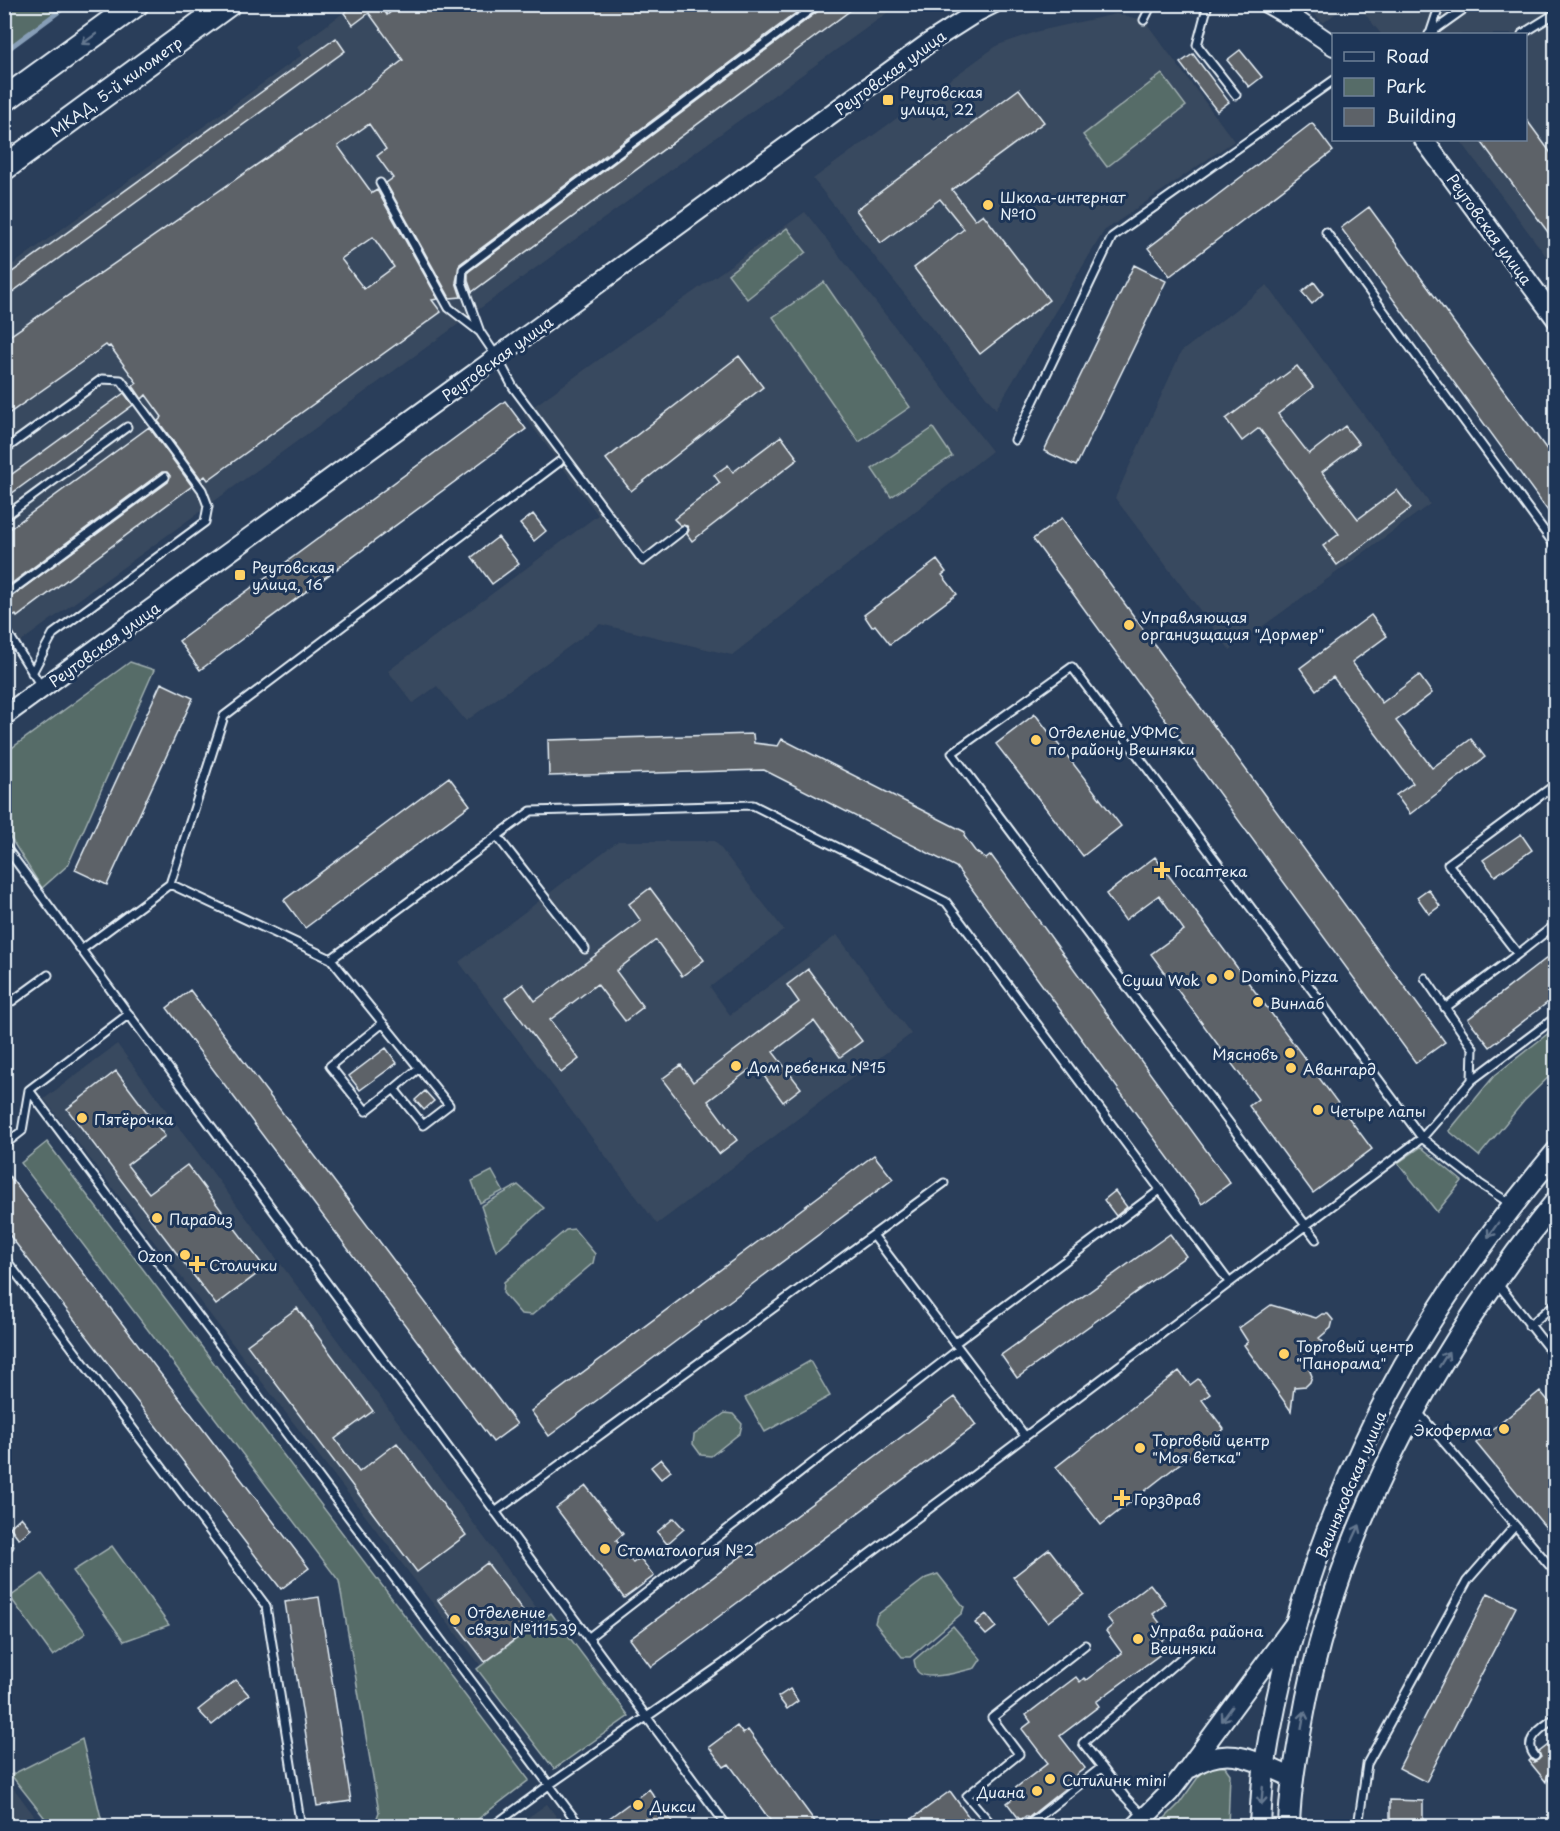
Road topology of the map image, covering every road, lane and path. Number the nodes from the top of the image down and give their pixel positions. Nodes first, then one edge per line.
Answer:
1 (136, 4) edge
2 (228, 4) edge
3 (818, 4) edge
4 (993, 4) edge
5 (1152, 4) edge
6 (1208, 4) edge
7 (1268, 4) edge
8 (1440, 4) edge
9 (1471, 4) edge
10 (1556, 13) edge
11 (1144, 20) dead end
12 (1430, 33) edge
13 (1431, 33) edge
14 (1524, 33) edge
15 (1332, 45) edge
16 (1332, 81) edge
17 (1236, 95) dead end
18 (4, 100) edge
19 (1425, 141) edge
20 (4, 168) edge
21 (380, 183) dead end
22 (1326, 232) dead end
23 (1556, 319) edge
24 (480, 332) junction
25 (498, 357) junction
26 (127, 427) dead end
27 (1015, 440) dead end
28 (4, 450) edge
29 (559, 462) dead end
30 (165, 477) dead end
31 (4, 517) edge
32 (683, 530) dead end
33 (1556, 547) edge
34 (4, 596) edge
35 (4, 627) edge
36 (32, 673) junction
37 (42, 689) junction
38 (4, 716) edge
39 (1556, 784) edge
40 (497, 836) junction
41 (5, 846) edge
42 (170, 884) junction
43 (1556, 924) edge
44 (585, 949) dead end
45 (81, 950) junction
46 (1518, 954) junction
47 (331, 959) junction
48 (48, 975) dead end
49 (1425, 978) dead end
50 (4, 1007) edge
51 (1445, 1008) junction
52 (129, 1014) junction
53 (1556, 1017) edge
54 (383, 1023) junction
55 (419, 1068) junction
56 (1472, 1080) junction
57 (394, 1089) junction
58 (29, 1090) junction
59 (1422, 1138) junction
60 (4, 1145) edge
61 (1556, 1152) edge
62 (944, 1183) dead end
63 (1160, 1190) junction
64 (1556, 1201) edge
65 (1512, 1205) junction
66 (1305, 1225) junction
67 (873, 1235) junction
68 (1316, 1239) dead end
69 (4, 1257) edge
70 (1495, 1280) junction
71 (1229, 1282) junction
72 (1556, 1303) edge
73 (1529, 1326) junction
74 (957, 1346) junction
75 (1556, 1358) edge
76 (1415, 1408) junction
77 (1025, 1436) junction
78 (495, 1512) junction
79 (1515, 1526) junction
80 (1556, 1574) edge
81 (1300, 1616) junction
82 (588, 1638) junction
83 (1085, 1646) dead end
84 (1193, 1648) dead end
85 (646, 1717) junction
86 (1556, 1717) edge
87 (1535, 1756) dead end
88 (1264, 1766) junction
89 (1102, 1767) junction
90 (1186, 1771) junction
91 (1293, 1778) junction
92 (549, 1785) junction
93 (1140, 1822) edge
94 (298, 1827) edge
95 (493, 1827) edge
96 (580, 1827) edge
97 (727, 1827) edge
98 (993, 1827) edge
99 (1027, 1827) edge
100 (1260, 1827) edge
101 (1289, 1827) edge
102 (1358, 1827) edge

1 -> 18 highway
2 - 20 highway, МКАД, 5-й километр
3 - 24 lane
4 - 25 street, Реутовская улица
5 - 11 lane
6 - 17 lane
7 - 15 street
8 - 12 lane
9 - 13 lane
10 - 14 lane
16 - 27 lane
19 - 23 street, Реутовская улица
21 - 24 lane
22 - 33 lane
24 - 25 lane
25 - 32 lane
25 - 37 street, Реутовская улица
26 - 31 lane
28 - 36 lane
29 - 42 lane
30 - 34 lane
35 - 36 lane
36 - 37 lane
37 - 38 street, Реутовская улица
39 - 46 lane
40 - 44 lane
40 - 47 lane
40 - 63 lane
41 - 45 lane
42 - 45 lane
42 - 47 lane
43 - 46 lane
45 - 52 lane
46 - 51 lane
47 - 54 lane
48 - 50 lane
49 - 51 lane
51 - 56 lane
52 - 58 lane
52 - 78 lane
53 - 56 lane
54 - 55 lane
54 - 57 lane
55 - 57 lane
55 - 57 lane
56 - 59 lane
58 - 60 lane
58 - 92 lane
59 - 65 lane
59 - 66 lane
59 - 66 lane
61 - 65 main road, Вешняковская улица
62 - 67 lane
63 - 71 lane
63 - 74 lane
64 - 70 main road, Вешняковская улица
65 -> 81 main road, Вешняковская улица
66 - 68 lane
66 - 71 lane
67 - 74 lane
67 - 78 lane
69 - 94 lane
70 - 73 lane
76 -> 70 main road, Вешняковская улица
71 - 77 lane
72 - 73 lane
73 - 75 lane
74 - 77 lane
74 - 82 lane
76 - 79 lane
91 -> 76 main road, Вешняковская улица
77 - 85 lane
78 - 82 lane
79 - 80 lane
79 - 102 lane
81 - 88 main road, Вешняковская улица
81 -> 90 street
82 - 85 lane
83 - 98 lane
84 - 89 lane
85 - 92 lane
85 - 97 lane
86 - 87 lane
88 - 90 street
88 - 91 street
88 -> 100 main road, Вешняковская улица
89 - 93 lane
89 - 99 lane
90 - 93 street
91 - 101 main road, Вешняковская улица
92 - 95 lane
92 - 96 lane

